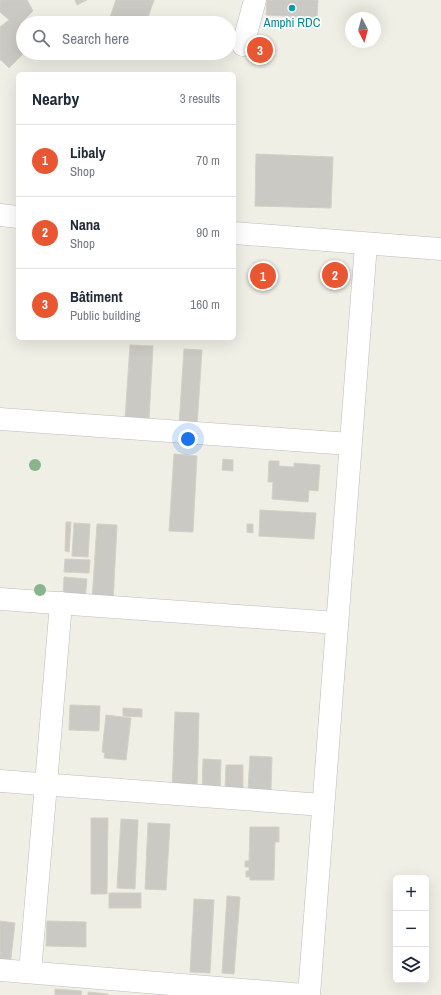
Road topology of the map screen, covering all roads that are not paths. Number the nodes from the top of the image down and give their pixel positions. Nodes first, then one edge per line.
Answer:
1 (255, 0) edge
2 (243, 45) dead end
3 (0, 215) edge
4 (16, 217) edge
5 (236, 233) edge
6 (366, 244) junction
7 (441, 249) edge
8 (0, 419) edge
9 (350, 444) junction
10 (0, 599) edge
11 (60, 603) junction
12 (337, 623) junction
13 (0, 781) edge
14 (46, 784) junction
15 (323, 805) junction
16 (0, 970) edge
17 (30, 972) junction
18 (304, 995) edge
19 (309, 995) edge

1 - 2 street
3 - 4 street
5 - 6 street
6 - 7 street
6 - 9 street
8 - 9 street
9 - 12 street
10 - 11 street
11 - 12 street
11 - 14 street
12 - 15 street
13 - 14 street
14 - 15 street
14 - 17 street
15 - 19 street
16 - 17 street
17 - 18 street

